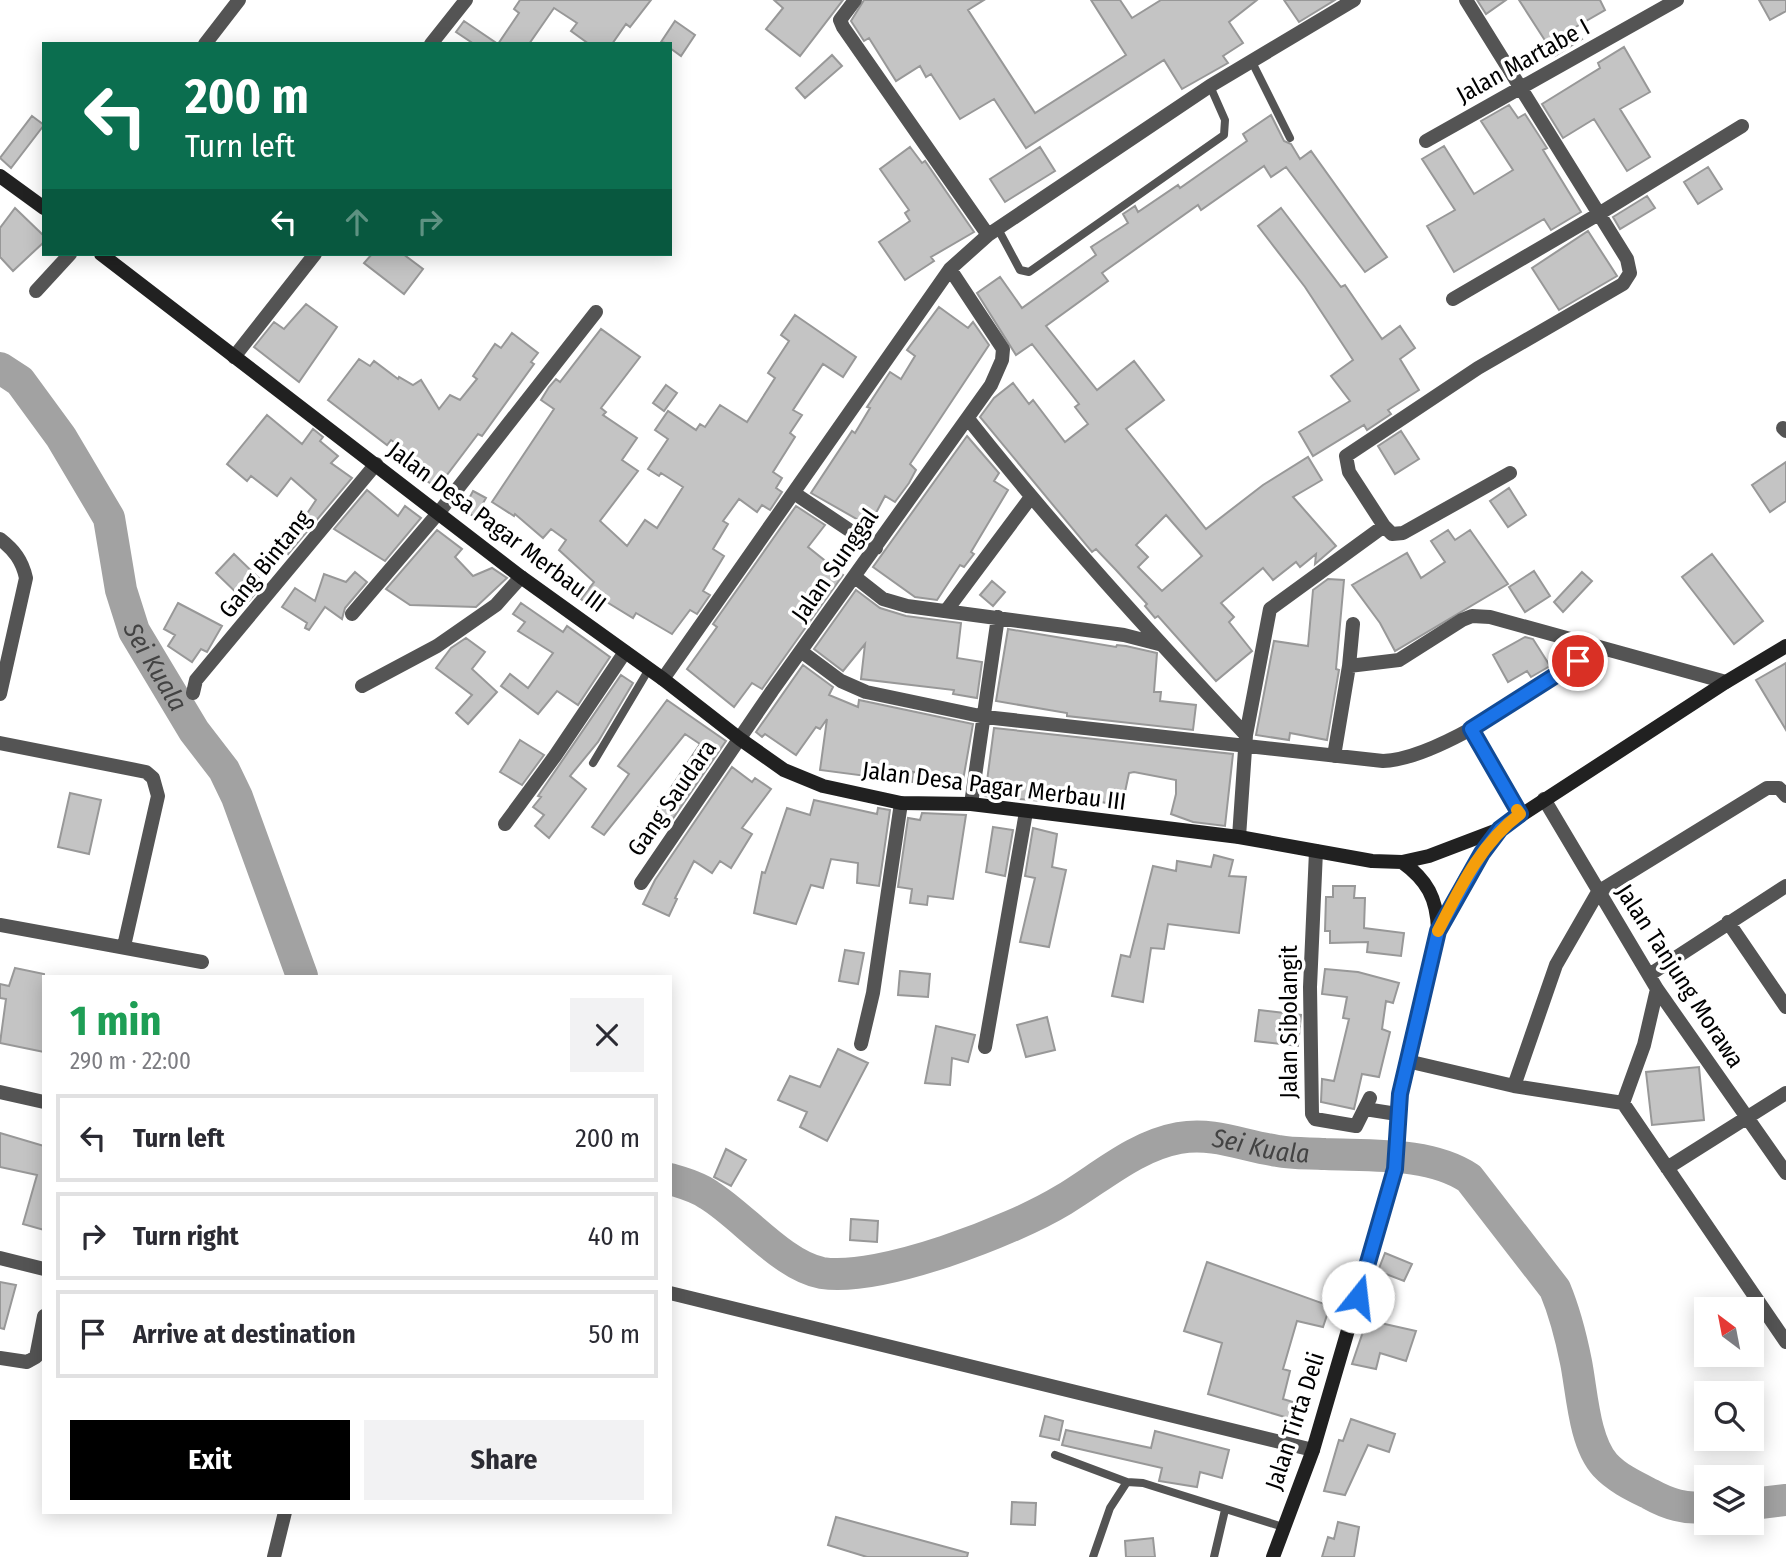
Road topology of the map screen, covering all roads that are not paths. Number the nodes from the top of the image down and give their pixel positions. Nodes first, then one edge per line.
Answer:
1 (239, 0) edge
2 (466, 0) edge
3 (855, 0) edge
4 (1354, 0) edge
5 (1466, 0) edge
6 (1677, 0) edge
7 (207, 42) edge
8 (433, 42) edge
9 (1251, 60) junction
10 (1210, 86) junction
11 (1520, 89) junction
12 (1742, 126) dead end
13 (1290, 138) dead end
14 (1426, 141) dead end
15 (0, 176) edge
16 (42, 207) edge
17 (1597, 215) junction
18 (993, 232) junction
19 (68, 256) edge
20 (104, 256) edge
21 (313, 256) edge
22 (950, 269) junction
23 (36, 291) dead end
24 (1452, 299) dead end
25 (596, 312) dead end
26 (234, 357) junction
27 (970, 420) junction
28 (376, 464) junction
29 (1510, 473) dead end
30 (793, 493) junction
31 (1031, 497) junction
32 (440, 511) junction
33 (1384, 526) junction
34 (0, 540) edge
35 (876, 548) junction
36 (522, 577) junction
37 (855, 578) junction
38 (946, 611) junction
39 (352, 614) dead end
40 (998, 617) junction
41 (1353, 624) dead end
42 (1160, 644) junction
43 (1786, 646) edge
44 (1599, 647) junction
45 (625, 652) junction
46 (802, 652) junction
47 (1349, 666) junction
48 (649, 669) junction
49 (663, 679) junction
50 (1726, 682) junction
51 (362, 686) dead end
52 (193, 693) dead end
53 (0, 694) edge
54 (985, 717) junction
55 (1471, 729) junction
56 (740, 739) junction
57 (1247, 741) junction
58 (0, 743) edge
59 (1334, 756) junction
60 (593, 763) dead end
61 (1786, 796) edge
62 (1544, 799) junction
63 (901, 803) junction
64 (971, 804) junction
65 (1026, 811) junction
66 (1520, 814) junction
67 (505, 824) dead end
68 (1500, 829) junction
69 (1239, 837) junction
70 (1316, 851) junction
71 (1402, 862) junction
72 (641, 883) dead end
73 (1786, 886) edge
74 (1598, 892) junction
75 (1728, 922) junction
76 (0, 925) edge
77 (1438, 931) junction
78 (124, 946) junction
79 (202, 962) dead end
80 (1648, 975) junction
81 (1657, 989) junction
82 (1786, 1007) edge
83 (861, 1044) dead end
84 (985, 1047) dead end
85 (1407, 1061) junction
86 (1514, 1086) junction
87 (0, 1091) edge
88 (1786, 1093) edge
89 (42, 1102) edge
90 (1623, 1103) junction
91 (1397, 1117) junction
92 (1747, 1118) junction
93 (1667, 1168) junction
94 (1786, 1174) edge
95 (0, 1258) edge
96 (42, 1268) edge
97 (672, 1293) edge
98 (42, 1326) edge
99 (1786, 1342) edge
100 (0, 1357) edge
101 (1313, 1450) junction
102 (1055, 1455) dead end
103 (1127, 1482) junction
104 (1225, 1510) junction
105 (285, 1514) edge
106 (1283, 1527) junction
107 (274, 1557) edge
108 (1093, 1557) edge
109 (1214, 1557) edge
110 (1273, 1557) edge

1 - 7 street
2 - 8 street
3 - 18 street
4 - 9 street
5 - 11 street
6 - 11 street, Jalan Martabe I
9 - 10 street
9 - 13 lane
10 - 18 street
10 - 18 lane
11 - 14 street, Jalan Martabe I
11 - 17 street
12 - 17 street
15 - 16 street
17 - 24 street
17 - 33 street
18 - 22 street
19 - 23 street
20 - 26 street, Jalan Desa Pagar Merbau III
21 - 26 street
22 - 27 street, Jalan Sunggal
22 - 30 street
25 - 32 street
26 - 28 street, Jalan Desa Pagar Merbau III
27 - 31 street
27 - 35 street, Jalan Sunggal
28 - 32 street, Jalan Desa Pagar Merbau III
28 - 52 street, Gang Bintang
29 - 33 street
30 - 35 street
30 - 49 street
31 - 38 street
31 - 42 street
32 - 36 street, Jalan Desa Pagar Merbau III
32 - 39 street
33 - 57 street
34 - 53 street
35 - 37 street, Jalan Sunggal
36 - 45 street, Jalan Desa Pagar Merbau III
36 - 51 street
37 - 38 street
37 - 46 street, Jalan Sunggal
38 - 40 street
40 - 42 street
40 - 54 street
41 - 47 street
42 - 57 street
43 - 50 street, Jalan Desa Pagar Merbau III
44 - 47 street
44 - 50 street
44 - 55 street
45 - 48 street, Jalan Desa Pagar Merbau III
45 - 67 street
46 - 54 street
46 - 56 street, Jalan Sunggal
47 - 59 street
48 - 49 street, Jalan Desa Pagar Merbau III
48 - 60 lane
49 - 56 street, Jalan Desa Pagar Merbau III
50 - 62 street, Jalan Desa Pagar Merbau III
54 - 57 street
54 - 64 street
55 - 59 street
55 - 66 street
56 - 63 street, Jalan Desa Pagar Merbau III
56 - 72 street, Gang Saudara
57 - 59 street
57 - 69 street
58 - 78 street
61 - 74 street
62 - 66 street, Jalan Desa Pagar Merbau III
62 - 74 street, Jalan Tanjung Morawa
63 - 64 street, Jalan Desa Pagar Merbau III
63 - 83 street
64 - 65 street, Jalan Desa Pagar Merbau III
65 - 69 street, Jalan Desa Pagar Merbau III
65 - 84 street
66 - 68 street, Jalan Desa Pagar Merbau III
68 - 71 street, Jalan Desa Pagar Merbau III
68 - 77 street, Jalan Tirta Deli
69 - 70 street, Jalan Desa Pagar Merbau III
70 - 71 street, Jalan Desa Pagar Merbau III
70 - 91 street, Jalan Sibolangit
71 - 77 street, Jalan Tirta Deli
73 - 75 street
74 - 80 street, Jalan Tanjung Morawa
74 - 86 street
75 - 80 street
75 - 82 street
76 - 78 street
77 - 85 street, Jalan Tirta Deli
78 - 79 street
80 - 81 street, Jalan Tanjung Morawa
81 - 90 street
81 - 92 street, Jalan Tanjung Morawa
85 - 86 street
85 - 91 street, Jalan Tirta Deli
86 - 90 street
87 - 89 street
88 - 92 street
90 - 93 street
91 - 101 street, Jalan Tirta Deli
92 - 93 street
92 - 94 street, Jalan Tanjung Morawa
93 - 99 street
95 - 96 street
97 - 101 street
98 - 100 street
101 - 106 street, Jalan Tirta Deli
102 - 103 lane
103 - 104 lane
103 - 108 lane
104 - 106 lane
104 - 109 lane
105 - 107 street
106 - 110 street, Jalan Tirta Deli

